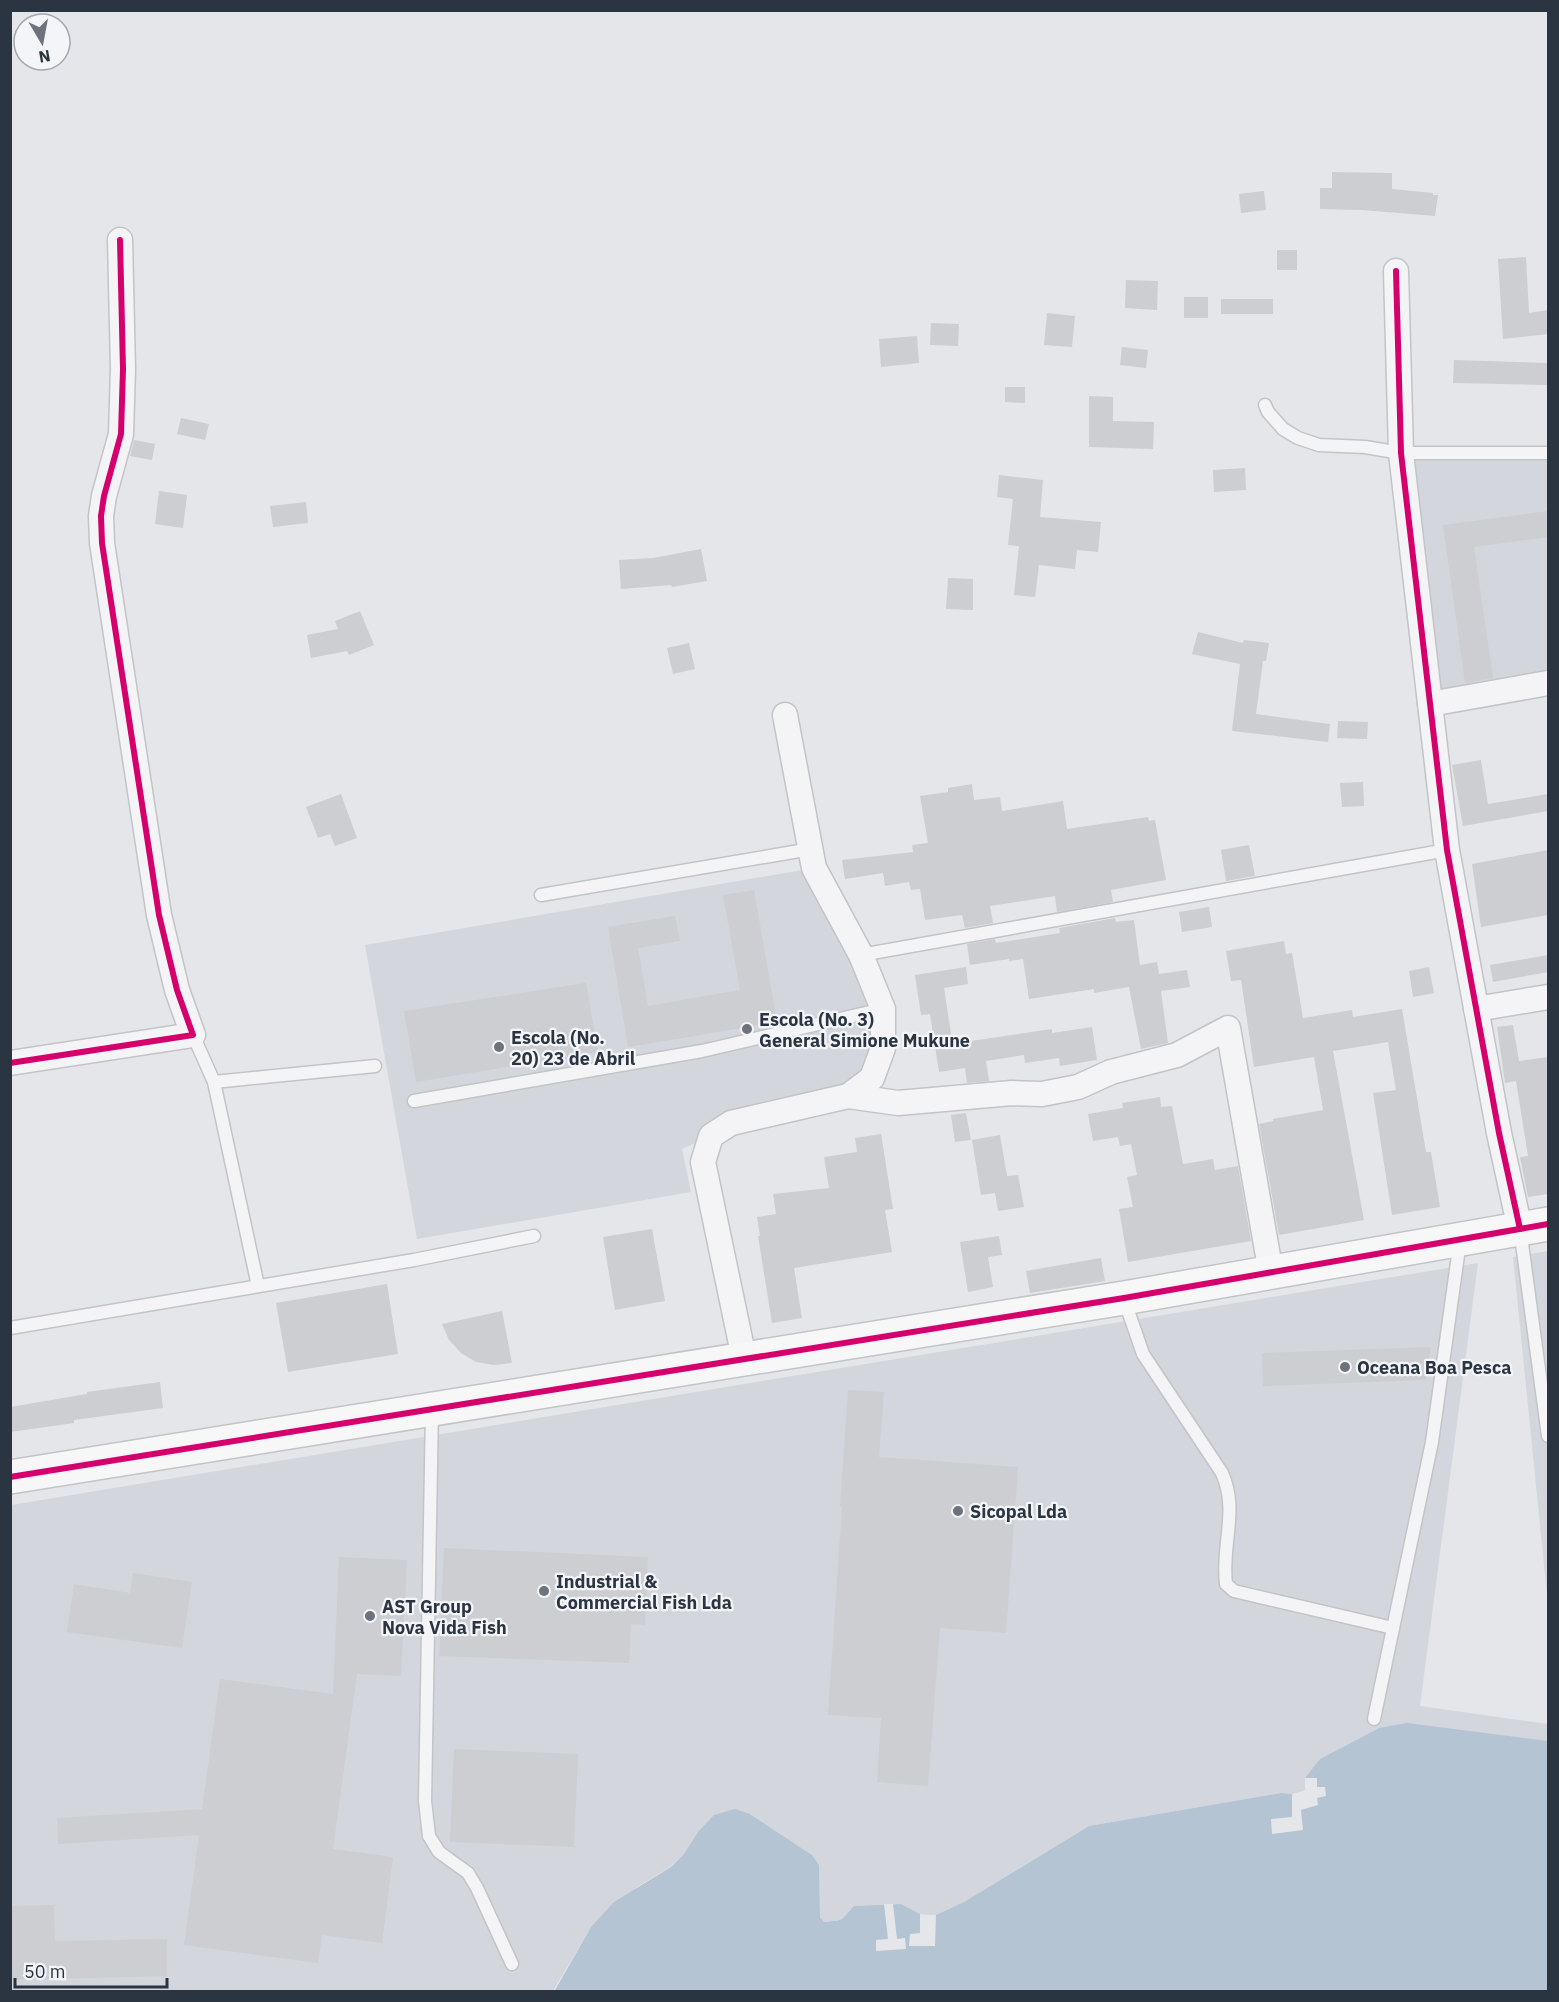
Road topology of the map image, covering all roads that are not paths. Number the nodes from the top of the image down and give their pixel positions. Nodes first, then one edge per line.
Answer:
1 (120, 240) dead end
2 (1396, 271) dead end
3 (1265, 405) dead end
4 (1401, 453) junction
5 (1548, 453) edge
6 (1548, 683) edge
7 (1430, 704) junction
8 (786, 715) dead end
9 (811, 849) junction
10 (1447, 850) junction
11 (541, 895) dead end
12 (861, 955) junction
13 (1548, 997) edge
14 (883, 1009) junction
15 (1476, 1009) junction
16 (193, 1035) junction
17 (10, 1063) edge
18 (375, 1066) dead end
19 (214, 1082) junction
20 (848, 1096) junction
21 (414, 1101) dead end
22 (1534, 1226) edge
23 (534, 1236) dead end
24 (1460, 1239) junction
25 (1271, 1273) junction
26 (258, 1286) junction
27 (1124, 1298) junction
28 (10, 1328) edge
29 (744, 1358) junction
30 (432, 1409) junction
31 (1548, 1436) edge
32 (10, 1477) edge
33 (1394, 1628) junction
34 (1374, 1719) dead end
35 (512, 1964) dead end

1 - 16 street
2 - 4 street
3 - 4 lane
4 - 5 lane
4 - 7 street
6 - 7 street
7 - 10 street
8 - 9 street
9 - 11 lane
9 - 12 street
10 - 12 lane
10 - 15 street
12 - 14 street
13 - 15 street
14 - 20 street
14 - 21 lane
15 - 22 street
16 - 17 street
16 - 19 lane
18 - 19 lane
19 - 26 lane
20 - 25 street
20 - 29 street
22 - 24 street
22 - 31 lane
23 - 26 lane
24 - 25 street
24 - 33 lane
25 - 27 street
26 - 28 lane
27 - 29 street
27 - 33 lane
29 - 30 street
30 - 32 street
30 - 35 lane
33 - 34 lane

